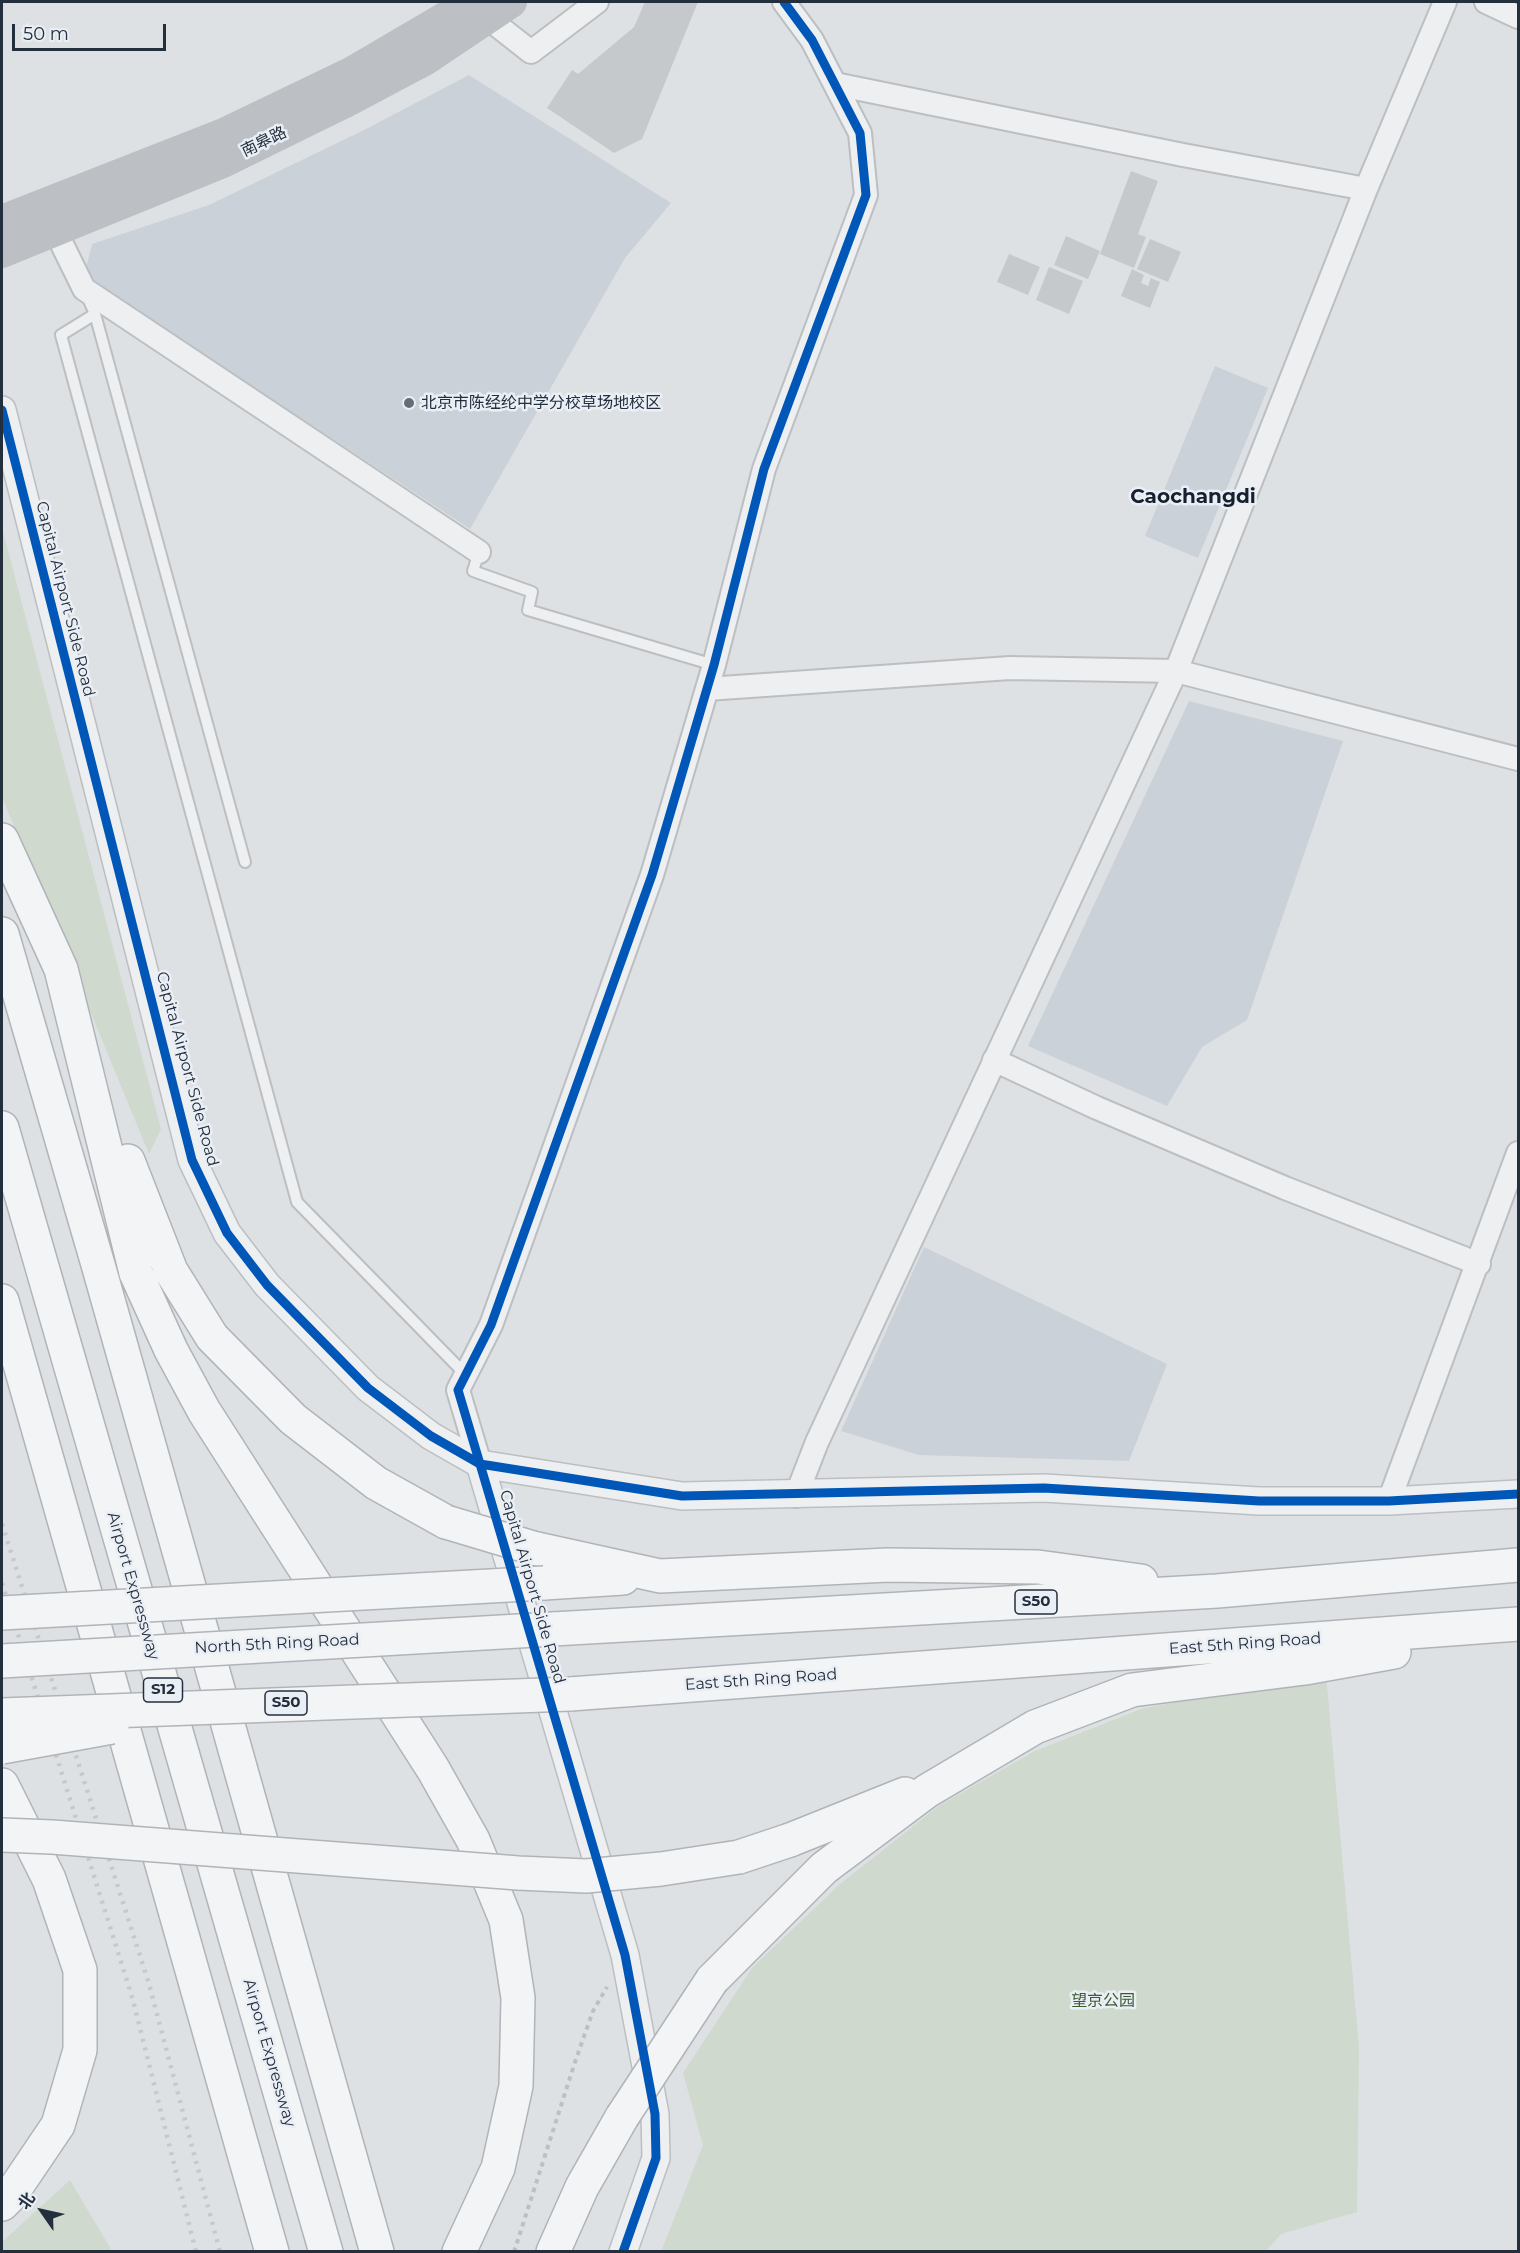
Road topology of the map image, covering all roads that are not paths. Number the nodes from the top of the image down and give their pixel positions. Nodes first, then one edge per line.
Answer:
1 (597, 2) edge
2 (784, 2) edge
3 (1445, 2) edge
4 (1485, 2) edge
5 (481, 8) edge
6 (1518, 17) edge
7 (834, 84) junction
8 (1366, 189) junction
9 (2, 221) edge
10 (55, 230) junction
11 (2, 252) edge
12 (84, 289) junction
13 (95, 314) junction
14 (2, 411) edge
15 (479, 552) joint
16 (714, 665) junction
17 (1176, 671) junction
18 (707, 689) junction
19 (1518, 759) edge
20 (2, 840) edge
21 (245, 862) dead end
22 (2, 934) edge
23 (61, 969) junction
24 (994, 1060) junction
25 (2, 1128) edge
26 (1518, 1153) edge
27 (1479, 1264) junction
28 (2, 1301) edge
29 (466, 1374) junction
30 (480, 1464) junction
31 (1518, 1494) edge
32 (796, 1496) junction
33 (1389, 1501) junction
34 (1518, 1565) edge
35 (660, 1576) junction
36 (1217, 1592) junction
37 (2, 1613) edge
38 (1518, 1626) edge
39 (2, 1661) edge
40 (245, 1704) junction
41 (2, 1715) edge
42 (2, 1747) edge
43 (959, 1772) junction
44 (2, 1785) edge
45 (2, 1835) edge
46 (2, 2204) edge
47 (461, 2249) edge
48 (272, 2252) edge
49 (326, 2252) edge
50 (377, 2252) edge
51 (553, 2252) edge
52 (623, 2252) edge

1 - 5 street
2 - 7 street
3 - 8 street
4 - 6 street
5 - 9 main road, 南皋路
5 - 10 main road, 南皋路
7 - 8 street
7 - 16 street
8 - 17 street
10 - 11 main road, 南皋路
10 - 12 street
12 - 13 lane
12 - 15 street
13 - 21 lane
13 - 29 lane
14 - 30 street, Capital Airport Side Road
15 - 16 lane
16 - 18 street
17 - 18 street
17 - 19 street
17 - 24 street
18 - 29 street
20 - 23 highway
22 - 50 highway
23 - 35 highway, bridge
23 - 47 highway
24 - 27 street
24 - 32 street
25 - 49 highway, Airport Expressway / S12
26 - 27 street
27 - 33 street
28 - 48 highway
29 - 30 street
30 - 32 street
30 - 52 street, Capital Airport Side Road
31 - 33 street
32 - 33 street
34 - 36 highway, S50
35 - 36 highway
35 - 37 highway, bridge
36 - 39 highway, North 5th Ring Road / S50, bridge
38 - 40 highway, East 5th Ring Road / S50, bridge
38 - 43 highway
40 - 41 highway, East 5th Ring Road / S50, bridge
40 - 42 highway, bridge
43 - 45 highway, bridge
43 - 51 highway, bridge
44 - 46 highway

